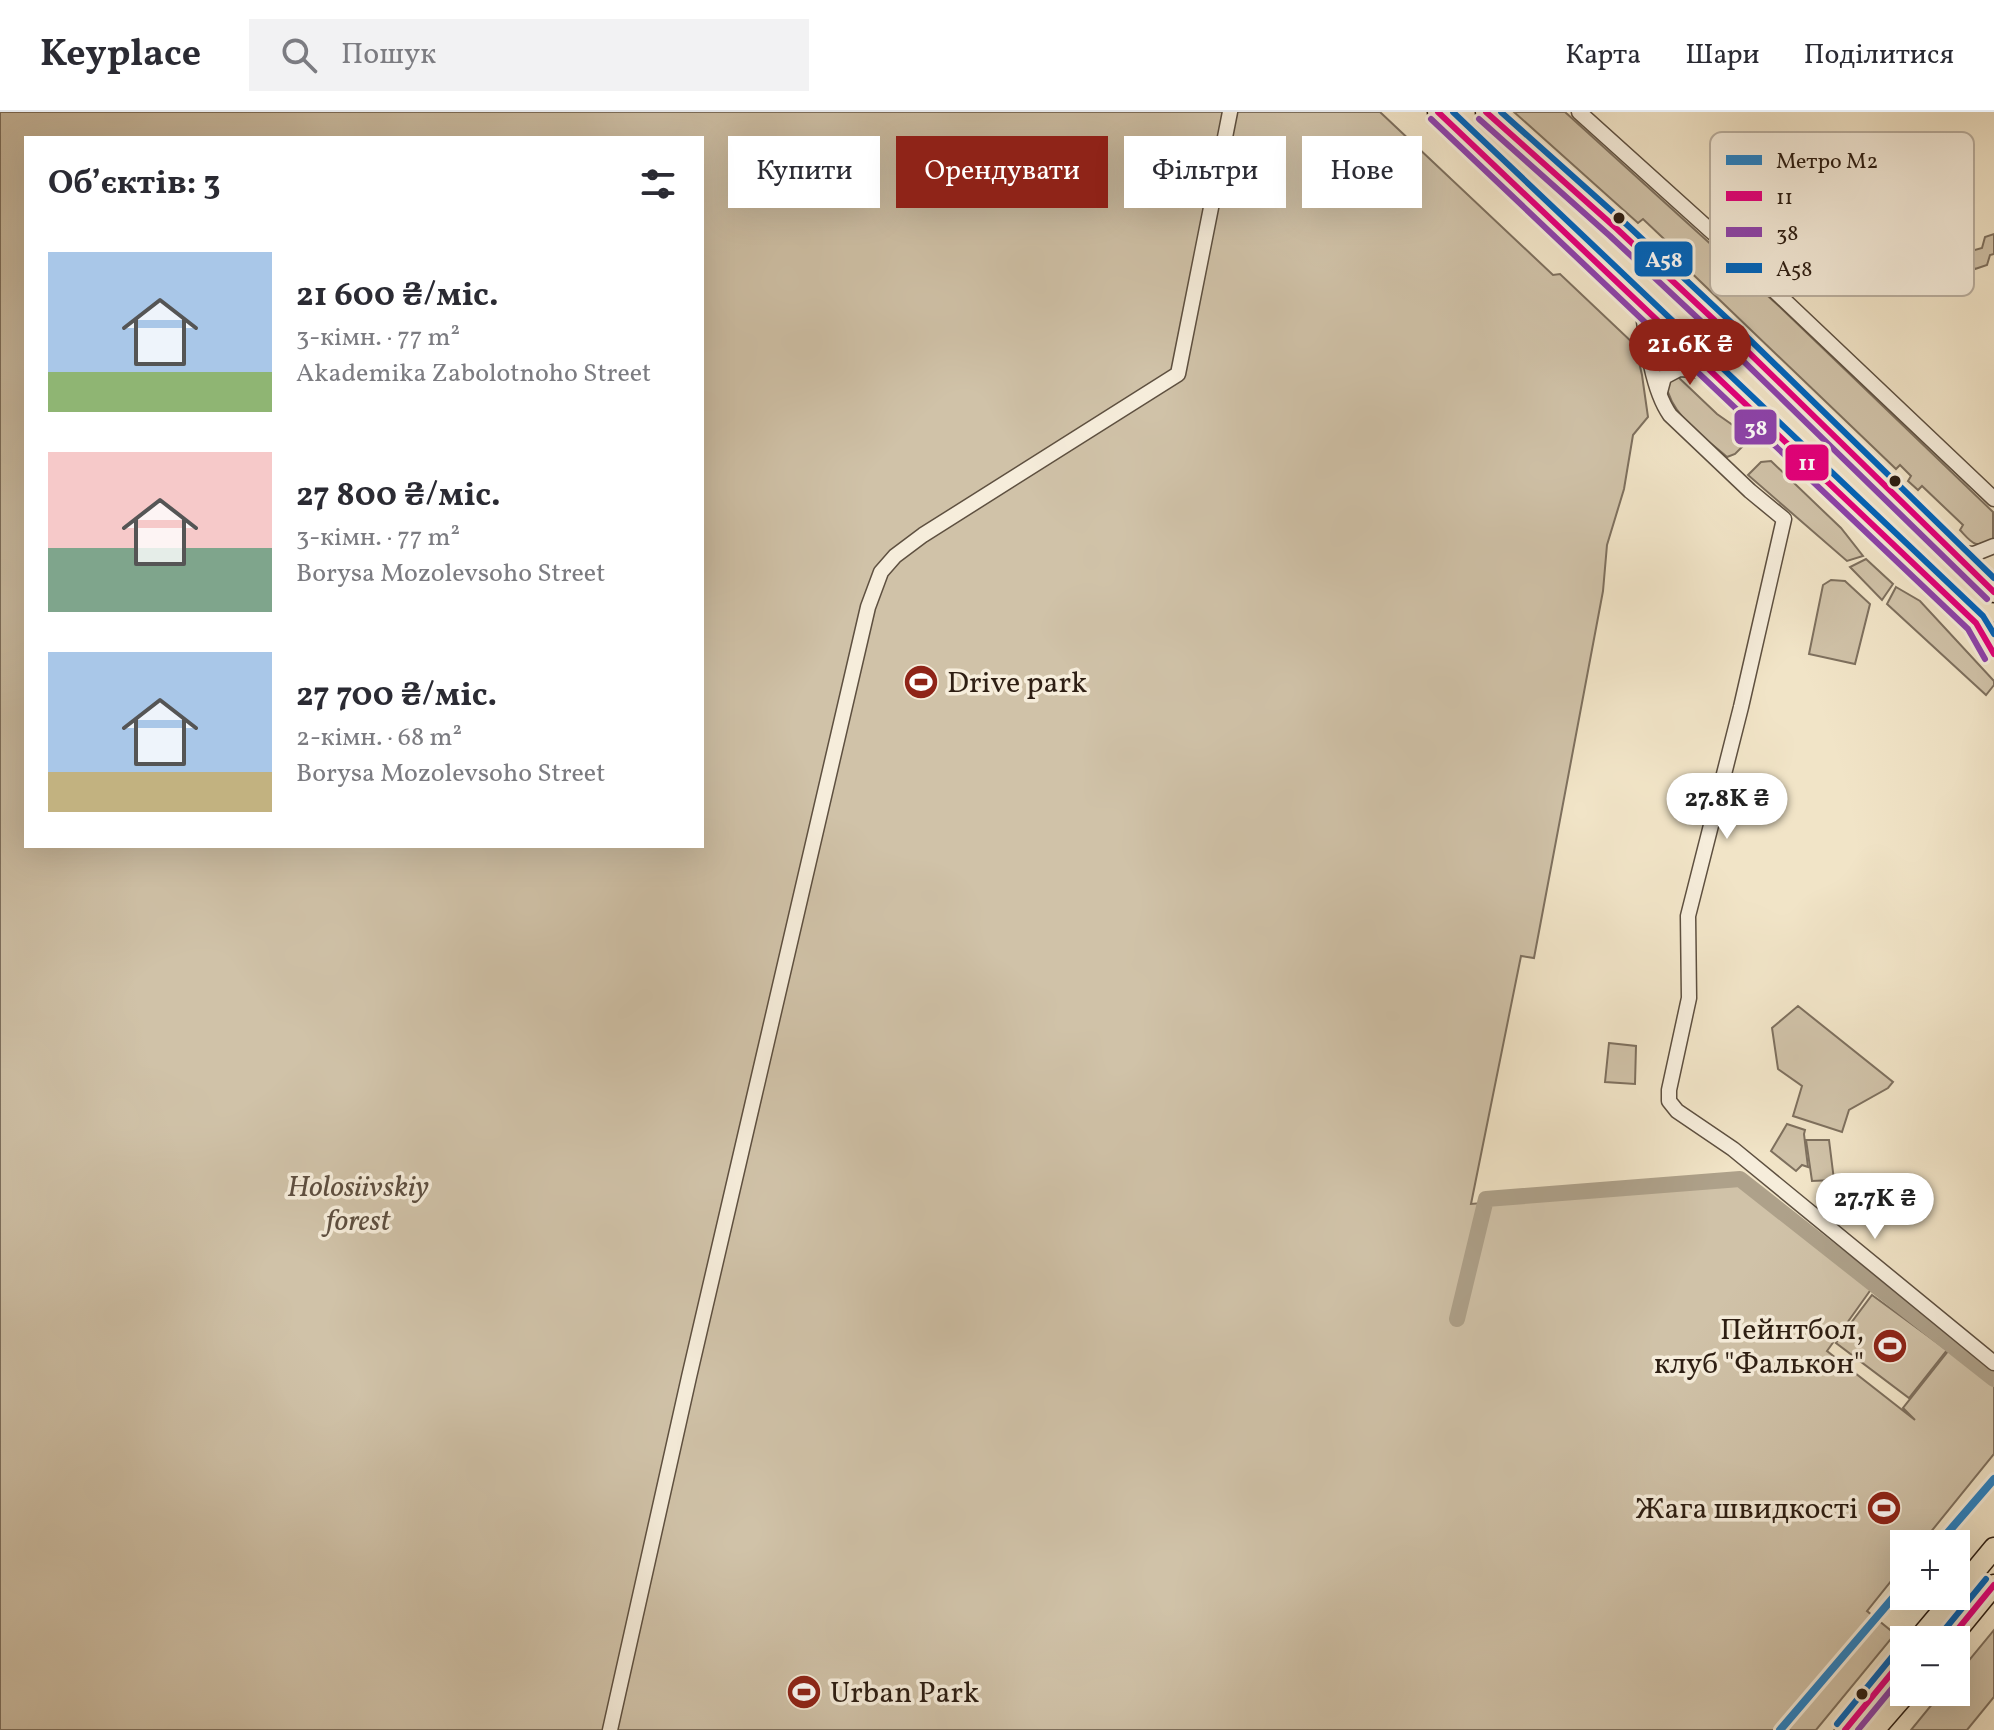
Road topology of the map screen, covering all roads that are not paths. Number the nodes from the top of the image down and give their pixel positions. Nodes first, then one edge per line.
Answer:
1 (1230, 112) edge
2 (1438, 112) edge
3 (1579, 112) edge
4 (1496, 116) edge
5 (1710, 230) edge
6 (1780, 296) edge
7 (1642, 305) junction
8 (1713, 371) junction
9 (1660, 396) junction
10 (1994, 499) edge
11 (1994, 546) edge
12 (1956, 553) junction
13 (1994, 592) edge
14 (1976, 623) junction
15 (1994, 638) edge
16 (1994, 654) edge
17 (1994, 1363) edge
18 (1994, 1548) edge
19 (1970, 1577) edge
20 (1994, 1585) edge
21 (1943, 1610) edge
22 (1930, 1626) edge
23 (1960, 1626) edge
24 (1890, 1675) edge
25 (1895, 1706) edge
26 (610, 1730) edge
27 (1845, 1730) edge
28 (1874, 1730) edge

1 - 26 street
2 - 7 highway
3 - 5 street
4 - 12 highway
6 - 10 street
7 - 8 highway
7 - 9 street
8 - 9 street
8 - 14 highway
9 - 17 street
11 - 12 street
12 - 13 highway
14 - 15 highway
14 - 16 highway
18 - 19 highway
20 - 23 highway
21 - 22 highway
24 - 27 highway
25 - 28 highway

